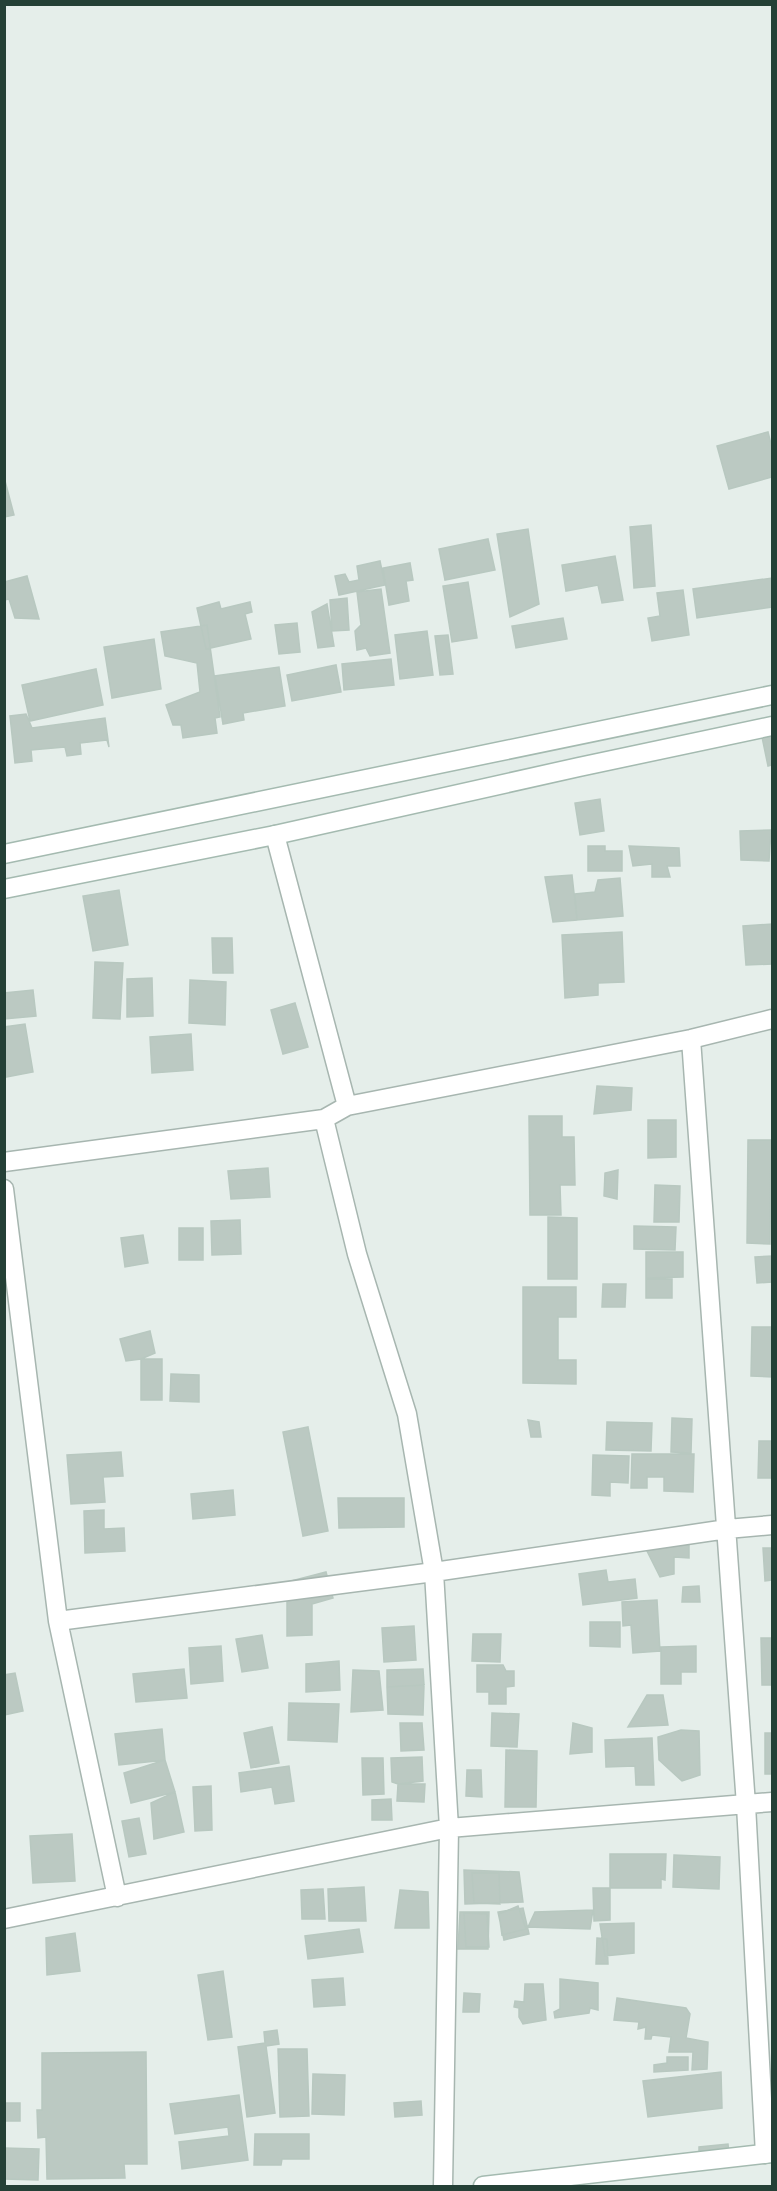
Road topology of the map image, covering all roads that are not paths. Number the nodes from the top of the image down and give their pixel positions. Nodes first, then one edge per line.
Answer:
1 (772, 695) edge
2 (772, 726) edge
3 (275, 835) junction
4 (4, 854) edge
5 (4, 889) edge
6 (772, 1019) edge
7 (691, 1039) junction
8 (347, 1106) junction
9 (324, 1119) junction
10 (4, 1162) edge
11 (4, 1189) edge
12 (772, 1525) edge
13 (727, 1529) junction
14 (434, 1572) junction
15 (58, 1621) junction
16 (772, 1802) edge
17 (746, 1805) junction
18 (449, 1828) junction
19 (117, 1897) junction
20 (4, 1919) edge
21 (769, 2154) edge
22 (443, 2187) edge
23 (483, 2187) edge

1 - 4 street
2 - 3 street
3 - 5 street
3 - 8 street
6 - 7 street
7 - 8 street
7 - 13 street
8 - 9 street
9 - 10 street
9 - 14 street
11 - 15 street
12 - 13 street
13 - 14 street
13 - 17 street
14 - 15 street
14 - 18 street
15 - 19 street
16 - 17 street
17 - 18 street
17 - 21 street
18 - 19 street
18 - 22 street
19 - 20 street
21 - 23 street

